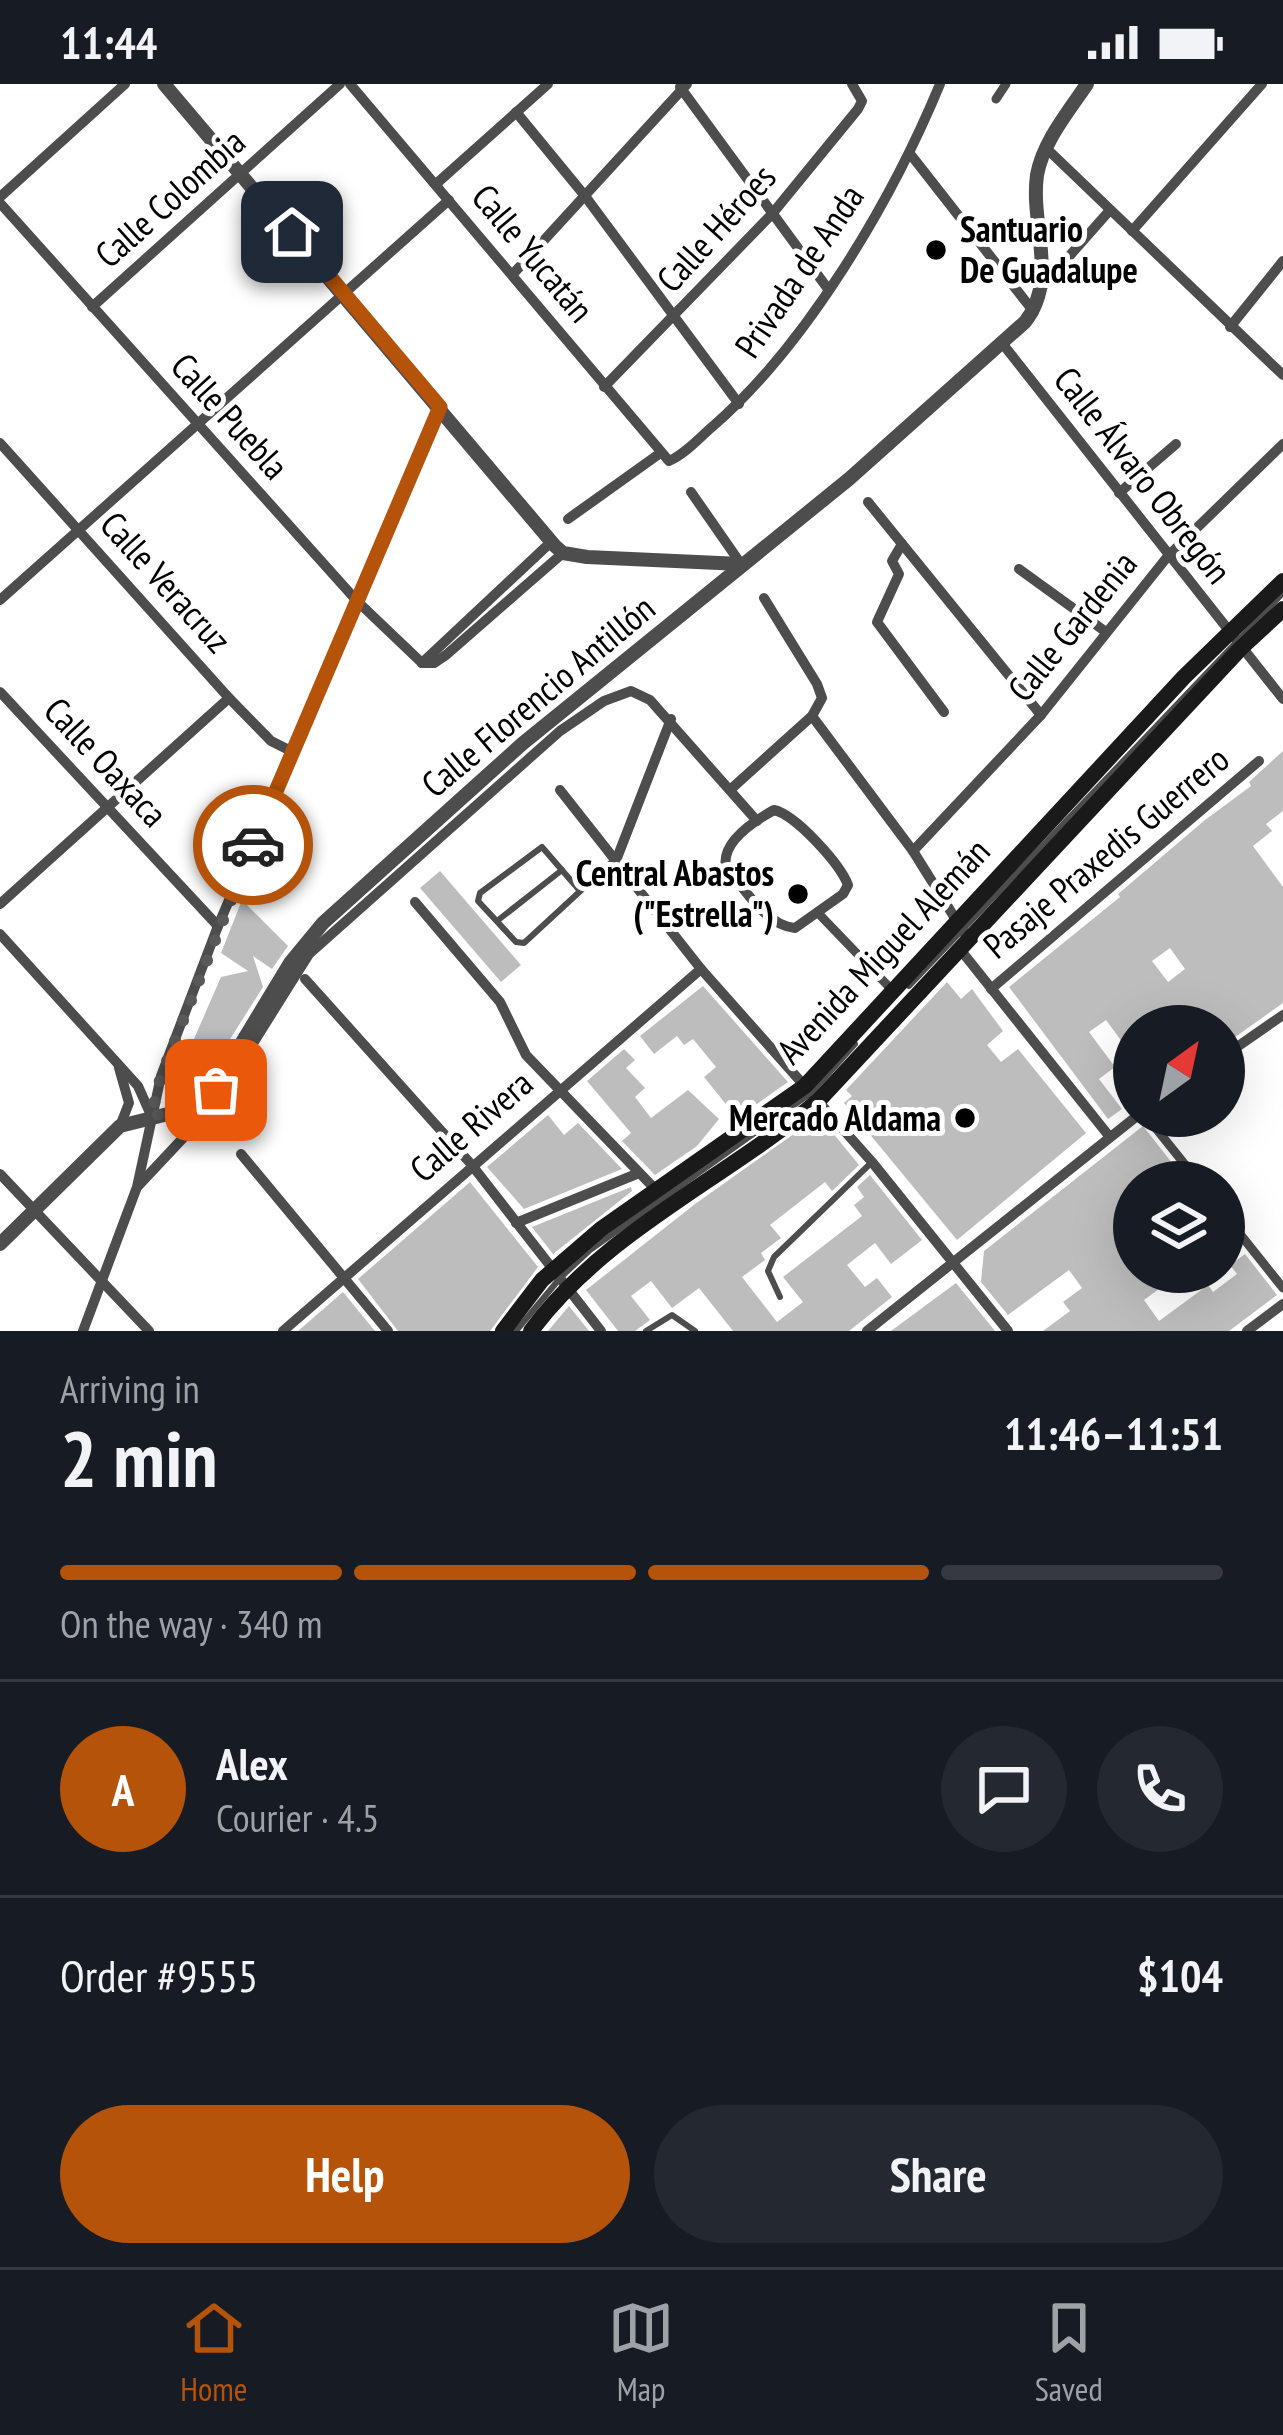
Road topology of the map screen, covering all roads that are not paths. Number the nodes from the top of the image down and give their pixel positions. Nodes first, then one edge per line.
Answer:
1 (125, 84) edge
2 (164, 84) edge
3 (340, 84) edge
4 (350, 84) edge
5 (548, 84) edge
6 (852, 84) edge
7 (940, 84) edge
8 (1006, 84) edge
9 (1087, 84) edge
10 (1262, 84) edge
11 (683, 86) edge
12 (996, 100) dead end
13 (516, 112) junction
14 (1046, 148) junction
15 (910, 155) junction
16 (242, 174) junction
17 (436, 184) junction
18 (585, 196) junction
19 (0, 200) edge
20 (449, 200) junction
21 (1110, 210) junction
22 (772, 214) junction
23 (1132, 231) junction
24 (1283, 261) edge
25 (513, 274) junction
26 (1042, 287) junction
27 (828, 289) junction
28 (342, 291) junction
29 (92, 307) junction
30 (1034, 312) junction
31 (676, 318) junction
32 (1230, 327) junction
33 (1002, 344) junction
34 (1283, 375) edge
35 (604, 387) junction
36 (739, 404) junction
37 (440, 407) junction
38 (196, 424) junction
39 (0, 443) edge
40 (1176, 444) dead end
41 (1283, 444) edge
42 (664, 457) junction
43 (691, 492) dead end
44 (1119, 493) junction
45 (868, 502) dead end
46 (568, 519) dead end
47 (80, 530) junction
48 (902, 544) junction
49 (557, 547) junction
50 (1168, 556) junction
51 (741, 564) junction
52 (1019, 568) dead end
53 (1283, 581) edge
54 (1283, 593) edge
55 (764, 598) dead end
56 (0, 600) edge
57 (357, 601) junction
58 (1283, 609) edge
59 (1106, 632) junction
60 (1235, 641) junction
61 (0, 692) edge
62 (229, 698) junction
63 (1283, 699) edge
64 (944, 712) dead end
65 (1041, 715) junction
66 (812, 716) junction
67 (671, 719) junction
68 (293, 752) junction
69 (1259, 761) dead end
70 (731, 789) junction
71 (560, 790) dead end
72 (107, 809) junction
73 (757, 821) junction
74 (913, 851) junction
75 (617, 858) junction
76 (562, 870) junction
77 (580, 891) junction
78 (415, 902) dead end
79 (0, 904) edge
80 (818, 913) junction
81 (497, 921) junction
82 (218, 926) junction
83 (0, 934) edge
84 (962, 935) junction
85 (701, 969) junction
86 (305, 979) dead end
87 (992, 989) junction
88 (893, 991) junction
89 (1282, 1018) edge
90 (1245, 1042) edge
91 (119, 1069) junction
92 (560, 1089) junction
93 (812, 1093) junction
94 (151, 1116) junction
95 (120, 1126) junction
96 (1113, 1134) edge
97 (1109, 1136) junction
98 (1160, 1137) edge
99 (241, 1154) dead end
100 (1180, 1161) edge
101 (872, 1162) junction
102 (471, 1164) junction
103 (639, 1173) junction
104 (0, 1174) edge
105 (137, 1187) junction
106 (656, 1190) junction
107 (34, 1211) junction
108 (516, 1223) junction
109 (1245, 1240) edge
110 (0, 1244) edge
111 (952, 1260) junction
112 (343, 1278) junction
113 (561, 1278) junction
114 (103, 1282) junction
115 (1283, 1288) edge
116 (780, 1298) dead end
117 (1283, 1304) edge
118 (83, 1331) edge
119 (149, 1331) edge
120 (283, 1331) edge
121 (388, 1331) edge
122 (503, 1331) edge
123 (516, 1331) edge
124 (531, 1331) edge
125 (601, 1331) edge
126 (646, 1331) edge
127 (695, 1331) edge
128 (867, 1331) edge
129 (1008, 1331) edge
130 (1246, 1331) edge

1 - 19 street
2 - 16 street
3 - 16 street, Calle Colombia
4 - 17 street, Calle Yucatán
5 - 13 street
6 - 22 street, Calle Héroes
7 - 15 street, Privada de Anda
8 - 12 street
9 - 14 street
10 - 23 street
11 - 18 street
11 - 22 street
13 - 17 street
13 - 18 street
14 - 21 street
14 - 26 street
15 - 27 street, Privada de Anda
15 - 30 street
16 - 28 street
16 - 29 street, Calle Colombia
17 - 20 street, Calle Yucatán
18 - 25 street
18 - 31 street
19 - 29 street, Calle Puebla
20 - 25 street, Calle Yucatán
20 - 28 street
21 - 23 street
21 - 26 street
22 - 27 street
22 - 31 street, Calle Héroes
23 - 32 street
24 - 32 street
25 - 35 street, Calle Yucatán
26 - 30 street
27 - 36 street, Privada de Anda
28 - 37 street
28 - 38 street
29 - 38 street, Calle Puebla
30 - 33 street, Calle Florencio Antillón
31 - 35 street, Calle Héroes
31 - 36 street
32 - 34 street
33 - 44 street, Calle Álvaro Obregón
33 - 51 street, Calle Florencio Antillón
35 - 42 street, Calle Yucatán
36 - 42 street, Privada de Anda
37 - 49 street
37 - 57 street
38 - 47 street
38 - 57 street, Calle Puebla
39 - 47 street, Calle Veracruz
40 - 44 street
41 - 50 street, Calle Gardenia
42 - 46 street, Privada de Anda
43 - 51 street
44 - 50 street, Calle Álvaro Obregón
45 - 48 street
47 - 56 street
47 - 62 street, Calle Veracruz
48 - 64 street
48 - 65 street
49 - 51 street
49 - 57 street, Calle Puebla
50 - 59 street, Calle Gardenia
50 - 60 street, Calle Álvaro Obregón
51 - 94 street, Calle Florencio Antillón
52 - 59 street
53 - 60 main road, Avenida Miguel Alemán
54 - 60 lane
55 - 66 street
57 - 68 street
58 - 60 main road, Avenida Miguel Alemán
59 - 65 street, Calle Gardenia
60 - 63 street, Calle Álvaro Obregón
60 - 84 main road, Avenida Miguel Alemán
61 - 72 street, Calle Oaxaca
62 - 68 street, Calle Veracruz
62 - 72 street
65 - 74 street, Calle Gardenia
66 - 70 street
66 - 74 street
67 - 70 street
67 - 75 street
67 - 105 street, Calle Florencio Antillón
68 - 82 street
69 - 87 street, Pasaje Praxedis Guerrero
70 - 73 street
71 - 75 street
72 - 79 street
72 - 82 street, Calle Oaxaca
73 - 80 street
73 - 80 street
74 - 84 street
75 - 77 lane
75 - 85 street
76 - 77 lane
76 - 81 lane
76 - 81 lane
77 - 81 lane
78 - 92 street
80 - 88 street
82 - 94 street
83 - 91 street
84 - 87 street
84 - 88 main road, Avenida Miguel Alemán
84 - 93 main road, Avenida Miguel Alemán
85 - 92 street, Calle Rivera
85 - 93 street
86 - 102 street
87 - 97 street
88 - 93 main road, Avenida Miguel Alemán
89 - 90 street
91 - 94 street
91 - 95 street
92 - 102 street, Calle Rivera
92 - 103 street
93 - 101 street
93 - 106 main road, Avenida Miguel Alemán
93 - 113 main road, Avenida Miguel Alemán
94 - 95 street, Calle Florencio Antillón
94 - 105 street
95 - 107 street
96 - 97 street
97 - 111 street
98 - 100 street
99 - 112 street
101 - 111 street
101 - 116 lane
102 - 108 street
102 - 112 street, Calle Rivera
103 - 106 street
103 - 108 street
104 - 107 street
105 - 114 street
106 - 113 main road, Avenida Miguel Alemán
107 - 110 street
107 - 114 street
108 - 113 street
109 - 115 street
111 - 128 street
111 - 129 street
112 - 120 street, Calle Rivera
112 - 121 street
113 - 122 main road, Avenida Miguel Alemán
113 - 123 lane
113 - 124 main road, Avenida Miguel Alemán
113 - 125 street
114 - 118 street
114 - 119 street
117 - 130 street
126 - 127 lane

